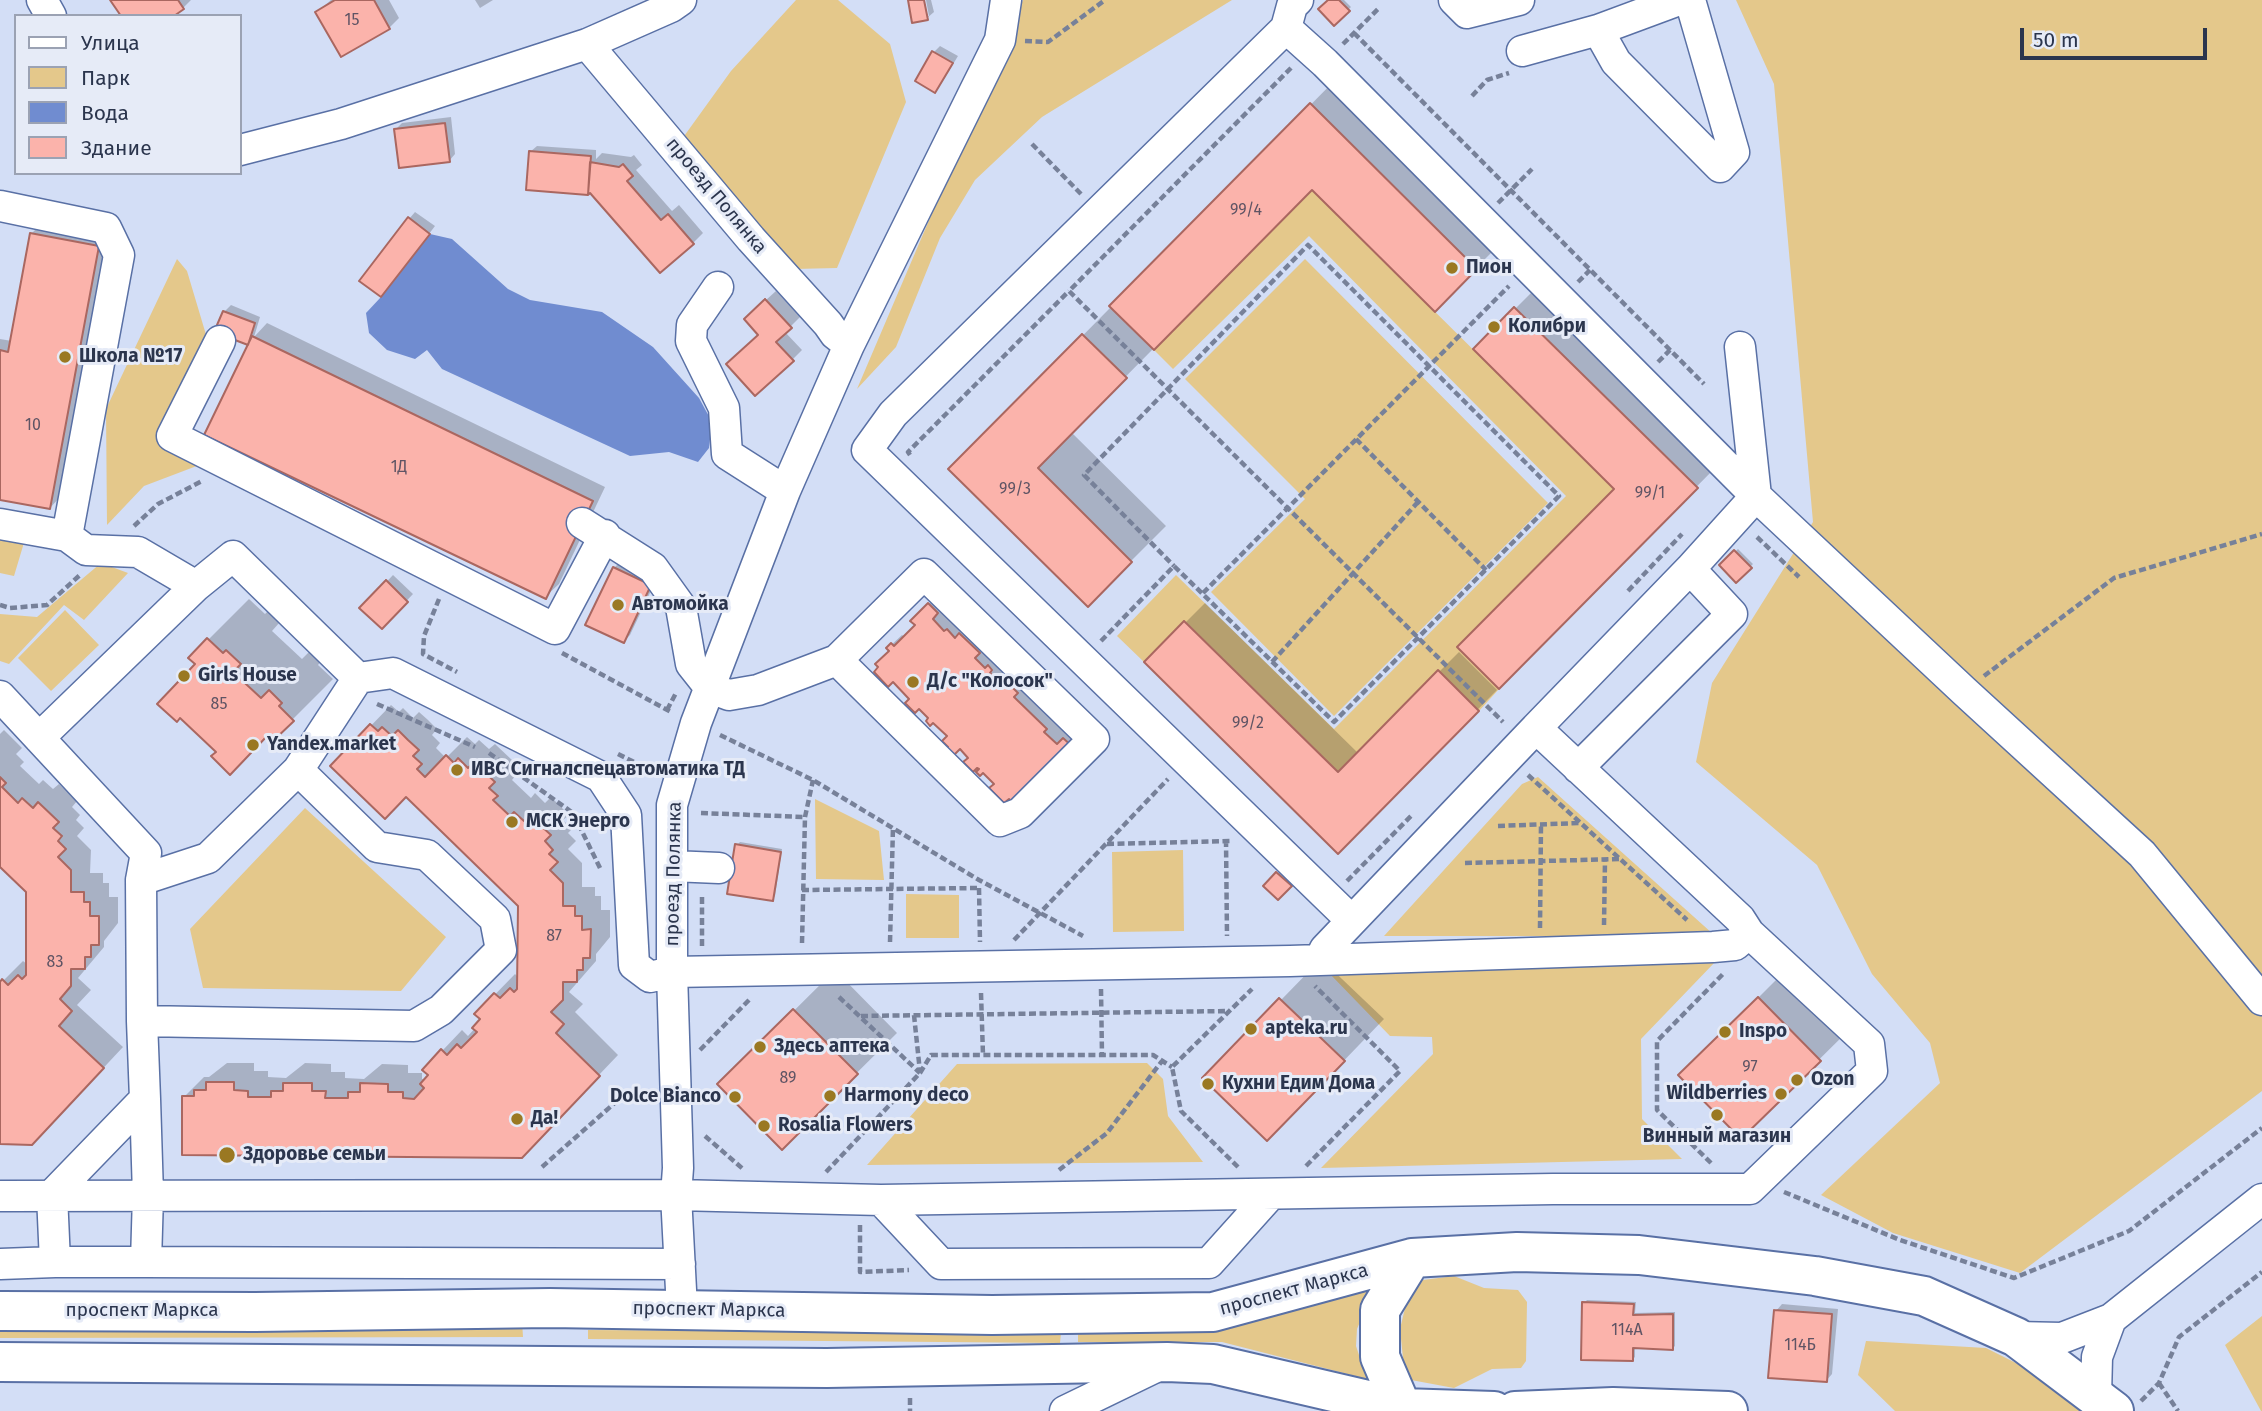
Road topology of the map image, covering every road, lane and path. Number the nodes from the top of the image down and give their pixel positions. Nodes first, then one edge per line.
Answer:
1 (681, 0) edge
2 (1006, 0) edge
3 (1105, 0) edge
4 (1298, 0) edge
5 (1454, 0) edge
6 (1519, 0) edge
7 (1679, 0) edge
8 (1690, 0) edge
9 (1380, 7) dead end
10 (1286, 27) junction
11 (1598, 30) junction
12 (1354, 33) junction
13 (1000, 40) junction
14 (587, 44) junction
15 (1522, 51) dead end
16 (1325, 63) junction
17 (1032, 144) dead end
18 (242, 149) edge
19 (0, 206) edge
20 (1099, 211) junction
21 (1124, 236) junction
22 (1517, 277) dead end
23 (718, 287) dead end
24 (1069, 291) junction
25 (220, 341) dead end
26 (849, 345) junction
27 (1740, 347) dead end
28 (1430, 365) junction
29 (1704, 384) dead end
30 (1168, 389) junction
31 (1356, 439) junction
32 (918, 462) dead end
33 (212, 476) dead end
34 (785, 491) junction
35 (1756, 496) junction
36 (1418, 502) junction
37 (1288, 508) junction
38 (0, 524) edge
39 (1691, 524) dead end
40 (128, 531) dead end
41 (2262, 534) edge
42 (67, 536) junction
43 (1174, 566) junction
44 (87, 568) dead end
45 (1690, 569) junction
46 (1486, 570) junction
47 (1354, 573) junction
48 (196, 586) junction
49 (443, 589) dead end
50 (1203, 593) junction
51 (1625, 593) dead end
52 (0, 605) edge
53 (1419, 638) junction
54 (561, 653) dead end
55 (837, 660) junction
56 (1082, 661) junction
57 (1272, 662) junction
58 (460, 673) dead end
59 (710, 688) junction
60 (366, 690) junction
61 (1964, 691) junction
62 (0, 696) edge
63 (1524, 720) junction
64 (1503, 722) junction
65 (696, 723) junction
66 (38, 738) junction
67 (475, 747) dead end
68 (606, 748) dead end
69 (488, 753) dead end
70 (1508, 757) junction
71 (1578, 768) junction
72 (298, 770) junction
73 (654, 773) dead end
74 (1169, 778) dead end
75 (813, 780) junction
76 (1421, 806) dead end
77 (701, 813) dead end
78 (805, 817) junction
79 (1580, 823) junction
80 (1541, 824) junction
81 (1498, 825) dead end
82 (893, 827) junction
83 (1226, 828) dead end
84 (1226, 841) junction
85 (1239, 841) dead end
86 (1106, 844) junction
87 (1621, 859) junction
88 (1605, 860) junction
89 (1540, 861) junction
90 (1465, 863) dead end
91 (671, 866) junction
92 (719, 868) dead end
93 (141, 880) junction
94 (605, 880) dead end
95 (979, 880) junction
96 (979, 888) junction
97 (890, 889) junction
98 (802, 890) junction
99 (1329, 899) junction
100 (1040, 913) junction
101 (1351, 920) junction
102 (1540, 928) dead end
103 (1604, 929) dead end
104 (1749, 933) junction
105 (1085, 938) dead end
106 (1227, 942) dead end
107 (1713, 947) junction
108 (890, 948) dead end
109 (802, 950) dead end
110 (980, 962) junction
111 (1100, 964) junction
112 (1314, 970) junction
113 (672, 972) junction
114 (1256, 984) dead end
115 (830, 988) dead end
116 (758, 990) dead end
117 (2262, 1000) edge
118 (1229, 1010) junction
119 (1101, 1012) junction
120 (982, 1014) junction
121 (914, 1015) junction
122 (860, 1016) junction
123 (142, 1021) junction
124 (699, 1051) dead end
125 (983, 1055) junction
126 (1102, 1055) junction
127 (1162, 1061) junction
128 (1172, 1067) junction
129 (920, 1073) junction
130 (658, 1088) dead end
131 (145, 1099) junction
132 (2262, 1128) edge
133 (699, 1130) dead end
134 (1703, 1167) dead end
135 (552, 1170) dead end
136 (1055, 1173) dead end
137 (1299, 1173) dead end
138 (1232, 1174) dead end
139 (752, 1178) dead end
140 (834, 1178) dead end
141 (1758, 1182) junction
142 (1271, 1194) junction
143 (52, 1195) junction
144 (148, 1195) junction
145 (676, 1195) junction
146 (0, 1196) edge
147 (871, 1199) junction
148 (2262, 1199) edge
149 (1412, 1258) junction
150 (55, 1262) junction
151 (146, 1262) junction
152 (0, 1264) edge
153 (680, 1264) junction
154 (913, 1270) dead end
155 (2262, 1272) edge
156 (550, 1308) junction
157 (682, 1309) junction
158 (12, 1311) edge
159 (2111, 1319) junction
160 (2016, 1337) junction
161 (11, 1362) edge
162 (1167, 1362) junction
163 (552, 1364) junction
164 (2159, 1383) junction
165 (2117, 1403) edge
166 (1402, 1408) junction
167 (1065, 1411) edge
168 (1494, 1411) edge
169 (1515, 1411) edge
170 (1728, 1411) edge
171 (2178, 1411) edge

1 - 14 street
2 - 13 street, проезд Полянка
3 - 13 path
4 - 10 street
5 - 6 street
7 - 11 street
8 - 11 street
9 - 12 path
10 - 16 street
10 - 20 street
11 - 15 street
12 - 16 path
12 - 29 path
13 - 26 street, проезд Полянка
14 - 18 street
14 - 26 street, проезд Полянка
16 - 21 path
16 - 35 street
17 - 20 path
19 - 42 street
20 - 21 path
20 - 56 street
21 - 24 path
22 - 28 path
23 - 34 street
24 - 30 path
24 - 32 path
25 - 59 street
26 - 34 street, проезд Полянка
27 - 35 street
28 - 30 path
28 - 31 path
28 - 46 path
30 - 37 path
30 - 43 path
31 - 36 path
31 - 37 path
33 - 40 path
34 - 59 street, проезд Полянка
35 - 45 street
35 - 61 street
36 - 46 path
36 - 47 path
37 - 47 path
37 - 50 path
38 - 42 street
39 - 51 path
41 - 61 path
42 - 48 street
43 - 50 path
43 - 56 path
44 - 52 path
45 - 63 street
45 - 71 street
46 - 53 path
47 - 53 path
47 - 57 path
48 - 60 street
48 - 66 street
49 - 58 path
50 - 57 path
53 - 57 path
53 - 64 path
54 - 65 path
55 - 55 street
55 - 59 street
56 - 99 street
59 - 65 street, проезд Полянка
60 - 67 path
60 - 72 street
60 - 113 street
61 - 117 street
62 - 66 street
63 - 64 path
63 - 70 street
63 - 71 street
64 - 70 path
65 - 75 path
65 - 91 street, проезд Полянка
66 - 93 street
68 - 73 path
69 - 94 path
70 - 79 path
70 - 101 street
71 - 104 street
72 - 93 street
72 - 123 street
74 - 86 path
75 - 78 path
75 - 82 path
76 - 99 path
77 - 78 path
78 - 98 path
79 - 80 path
79 - 87 path
80 - 81 path
80 - 89 path
82 - 95 path
82 - 97 path
83 - 84 path
84 - 85 path
84 - 86 path
84 - 106 path
86 - 100 path
87 - 88 path
87 - 107 path
88 - 89 path
88 - 103 path
89 - 90 path
89 - 102 path
91 - 92 street
91 - 113 street, проезд Полянка
93 - 123 street
95 - 96 path
95 - 100 path
96 - 97 path
96 - 110 path
97 - 98 path
97 - 108 path
98 - 109 path
99 - 101 street
100 - 105 path
100 - 110 path
101 - 112 street
104 - 107 street
104 - 141 street
107 - 112 street
107 - 134 path
110 - 111 street
110 - 113 street
110 - 120 path
111 - 112 street
111 - 119 path
112 - 137 path
113 - 145 street, проезд Полянка
114 - 118 path
115 - 122 path
116 - 124 path
118 - 119 path
118 - 128 path
119 - 120 path
119 - 126 path
120 - 121 path
120 - 125 path
121 - 122 path
121 - 129 path
122 - 129 path
123 - 131 street
125 - 126 path
125 - 129 path
126 - 127 path
127 - 128 path
127 - 136 path
128 - 138 path
129 - 140 path
130 - 135 path
131 - 143 street
131 - 144 street
132 - 141 path
133 - 139 path
141 - 142 street
142 - 147 street
142 - 147 street
143 - 144 street
143 - 146 street
143 - 150 street
144 - 145 street
144 - 151 street
145 - 147 street
145 - 153 street, проезд Полянка
147 - 154 path
148 - 159 street
149 - 157 main road, проспект Маркса
149 - 160 main road, проспект Маркса
149 - 166 main road, проспект Маркса
150 - 151 street
150 - 152 street
151 - 153 street
153 - 157 street, проезд Полянка
155 - 164 path
156 - 157 main road, проспект Маркса
156 - 158 main road, проспект Маркса
156 - 163 main road
158 - 161 main road
159 - 160 street
159 - 165 street
160 - 165 main road, проспект Маркса
161 - 163 main road
162 - 163 main road
162 - 166 main road
162 - 167 street
164 - 165 path
164 - 171 path
166 - 168 main road
169 - 170 main road

